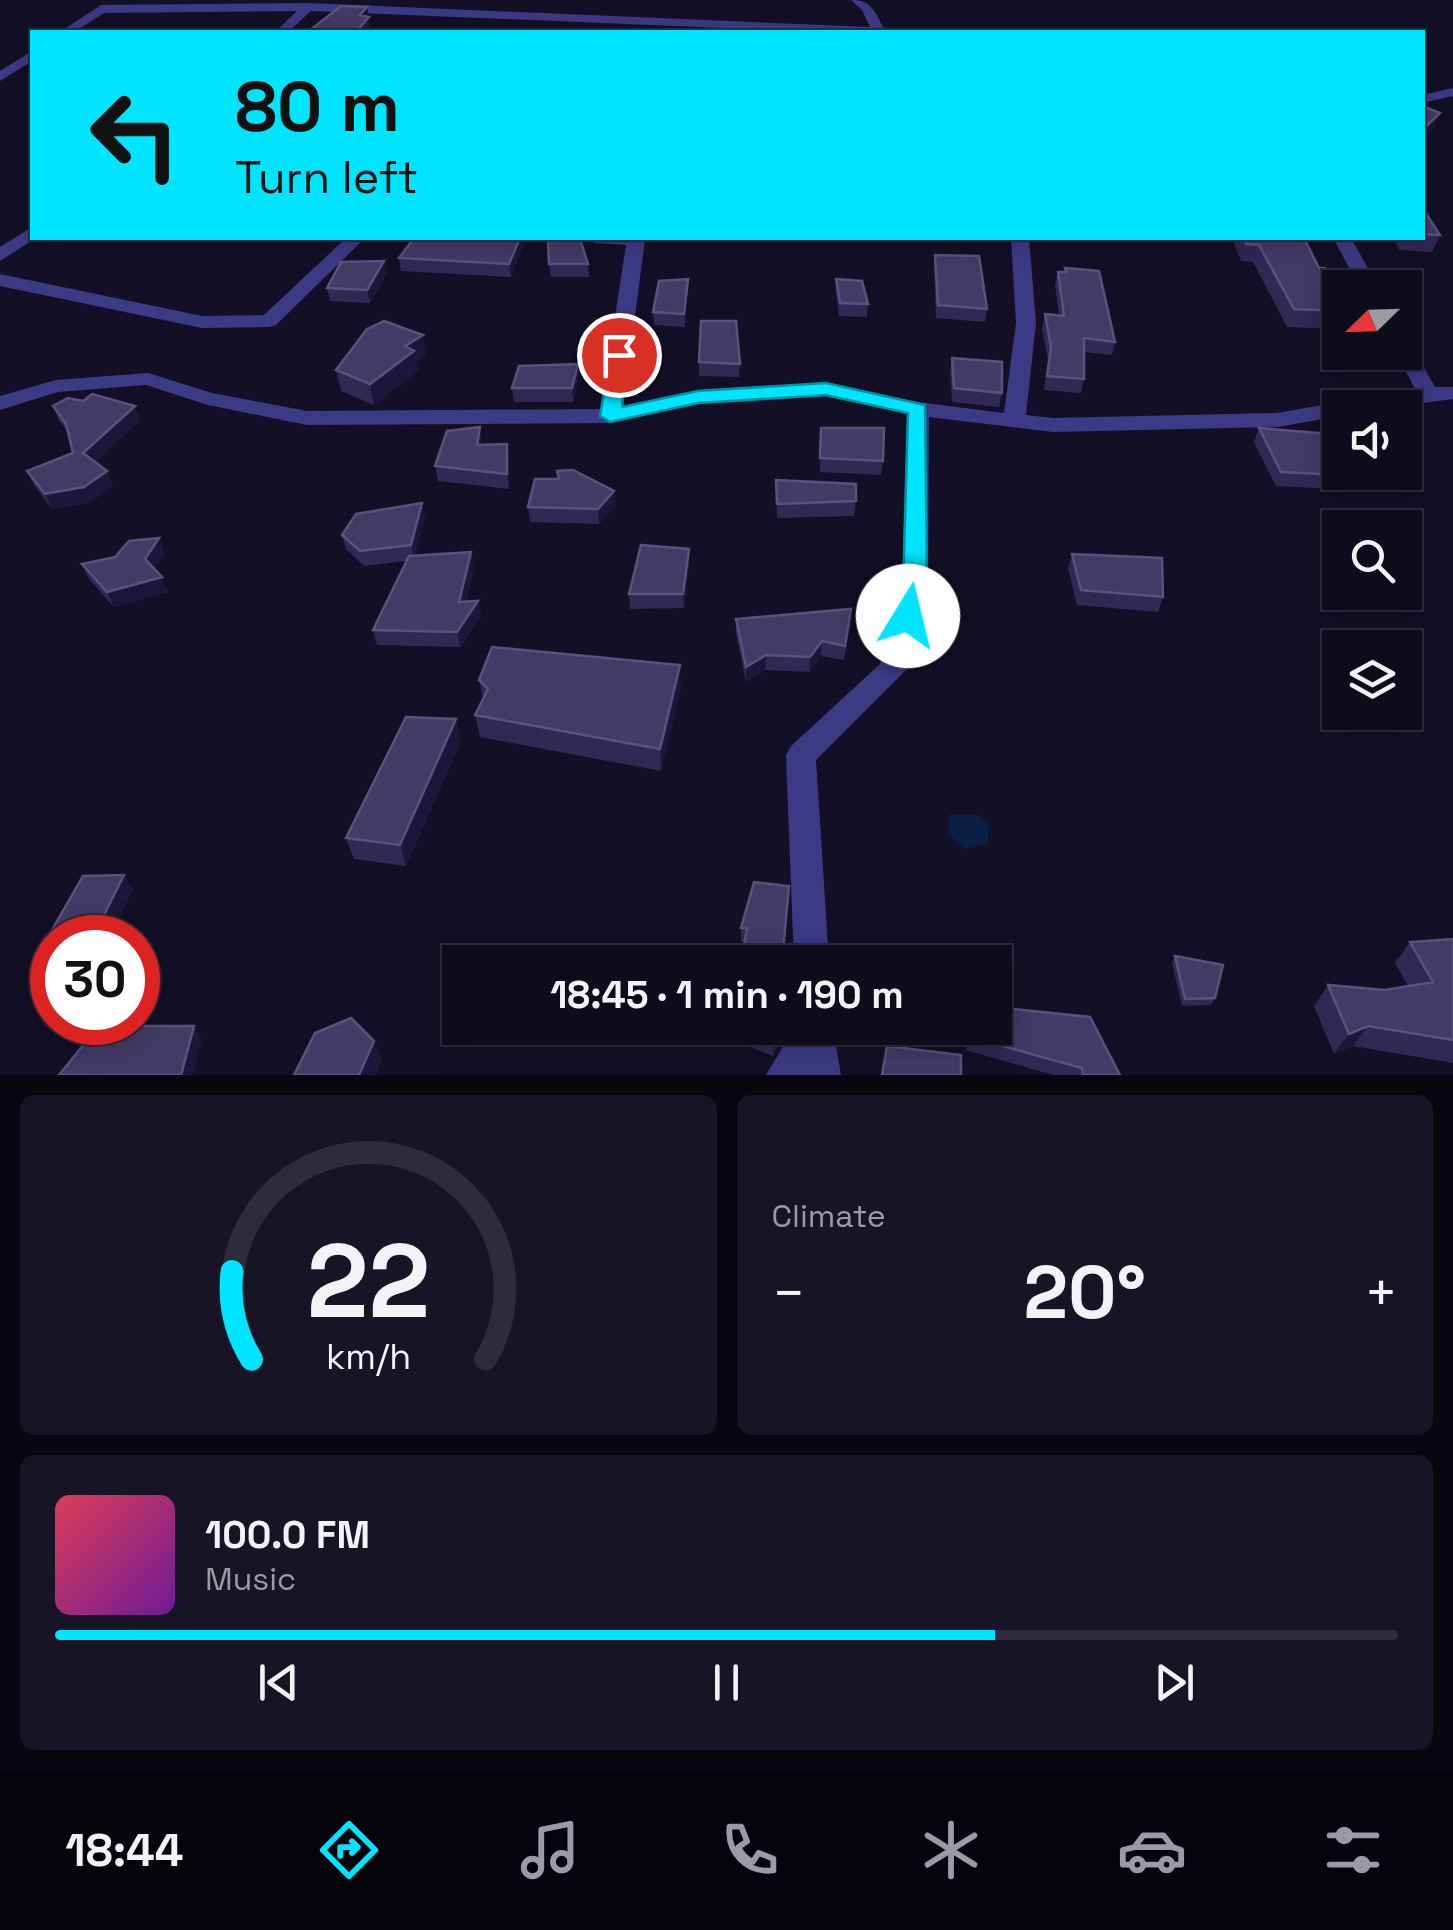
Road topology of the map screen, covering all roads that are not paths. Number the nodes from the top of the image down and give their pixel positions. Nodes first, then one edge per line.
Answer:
1 (857, 0) edge
2 (308, 7) junction
3 (585, 18) junction
4 (69, 30) edge
5 (283, 30) edge
6 (579, 30) edge
7 (855, 30) edge
8 (878, 30) edge
9 (30, 56) edge
10 (0, 77) edge
11 (1453, 92) edge
12 (1425, 98) edge
13 (30, 234) edge
14 (354, 240) edge
15 (636, 240) edge
16 (1020, 240) edge
17 (1343, 240) edge
18 (0, 256) edge
19 (1360, 270) edge
20 (0, 280) edge
21 (1415, 370) edge
22 (1428, 393) junction
23 (1453, 393) edge
24 (1422, 394) edge
25 (0, 403) edge
26 (918, 409) junction
27 (1322, 412) edge
28 (610, 416) junction
29 (1014, 420) junction
30 (810, 945) edge
31 (805, 1045) edge
32 (817, 1045) edge
33 (786, 1075) edge
34 (822, 1075) edge

1 - 8 street
2 - 3 street
2 - 4 street
2 - 5 street
3 - 6 street
3 - 7 street
9 - 10 street
11 - 12 street
13 - 18 street
14 - 20 street
15 - 28 street
16 - 29 street
17 - 19 street
21 - 22 street
22 - 23 street
22 - 24 street
25 - 28 street
26 - 28 street
26 - 29 street
26 - 30 street
27 - 29 street
31 - 33 street
32 - 34 street

